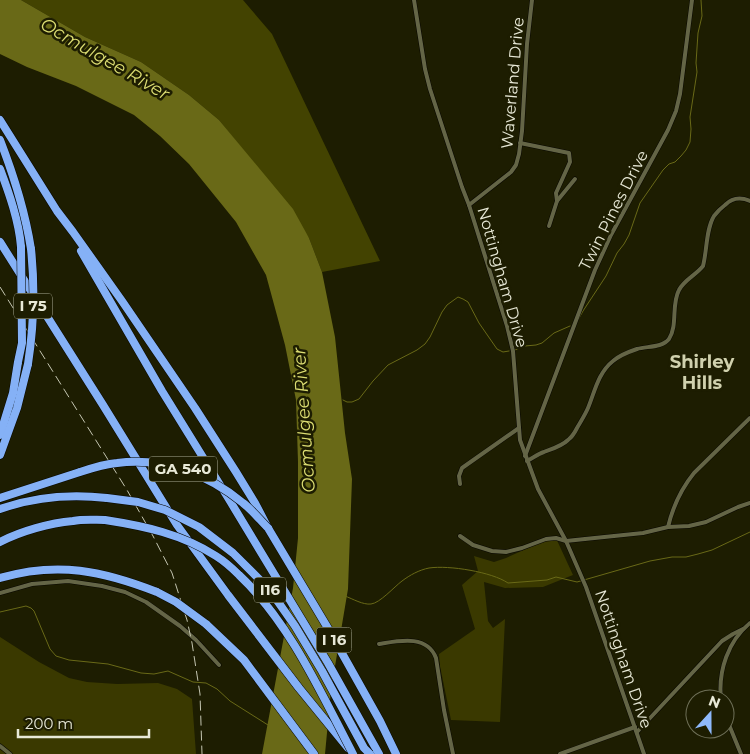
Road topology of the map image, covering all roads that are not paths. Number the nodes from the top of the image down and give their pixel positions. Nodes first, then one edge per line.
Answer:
1 (414, 0) edge
2 (532, 0) edge
3 (692, 0) edge
4 (0, 120) edge
5 (0, 140) edge
6 (520, 143) junction
7 (0, 168) edge
8 (575, 178) dead end
9 (557, 201) junction
10 (750, 201) edge
11 (469, 205) junction
12 (57, 211) junction
13 (549, 226) dead end
14 (0, 242) edge
15 (750, 418) edge
16 (519, 428) junction
17 (0, 435) edge
18 (0, 455) edge
19 (525, 456) junction
20 (527, 461) junction
21 (460, 484) dead end
22 (0, 498) edge
23 (750, 503) edge
24 (0, 509) edge
25 (668, 527) junction
26 (268, 528) junction
27 (460, 536) dead end
28 (566, 541) junction
29 (0, 542) edge
30 (0, 578) edge
31 (0, 593) edge
32 (750, 624) edge
33 (743, 629) junction
34 (378, 644) dead end
35 (219, 665) dead end
36 (720, 689) edge
37 (636, 730) junction
38 (735, 739) edge
39 (0, 746) edge
40 (10, 754) edge
41 (314, 754) edge
42 (352, 754) edge
43 (370, 754) edge
44 (378, 754) edge
45 (396, 754) edge
46 (453, 754) edge
47 (562, 754) edge
48 (644, 754) edge
49 (741, 754) edge

1 - 11 street, Nottingham Drive
2 - 6 street, Waverland Drive
3 - 19 street, Twin Pines Drive
4 - 12 highway
5 - 18 highway, I 75, bridge
6 - 9 street
6 - 11 street, Waverland Drive
7 - 17 highway, I 75, bridge
8 - 9 street
9 - 13 street
10 - 20 street
11 - 16 street, Nottingham Drive
12 - 26 highway
12 - 44 highway
14 - 42 highway, bridge
15 - 25 street
16 - 19 street, Nottingham Drive
16 - 21 street
19 - 20 street, Nottingham Drive
20 - 28 street, Nottingham Drive
22 - 26 highway, GA 540, bridge
23 - 25 street
24 - 43 highway, I16, bridge
25 - 28 street
26 - 45 highway, I 16
27 - 28 street
28 - 37 street, Nottingham Drive
29 - 42 highway, bridge
30 - 41 highway, bridge
31 - 35 street
32 - 33 street
33 - 36 street
33 - 37 street
34 - 46 street
37 - 47 street
37 - 48 street, Nottingham Drive
38 - 49 street
39 - 40 street

